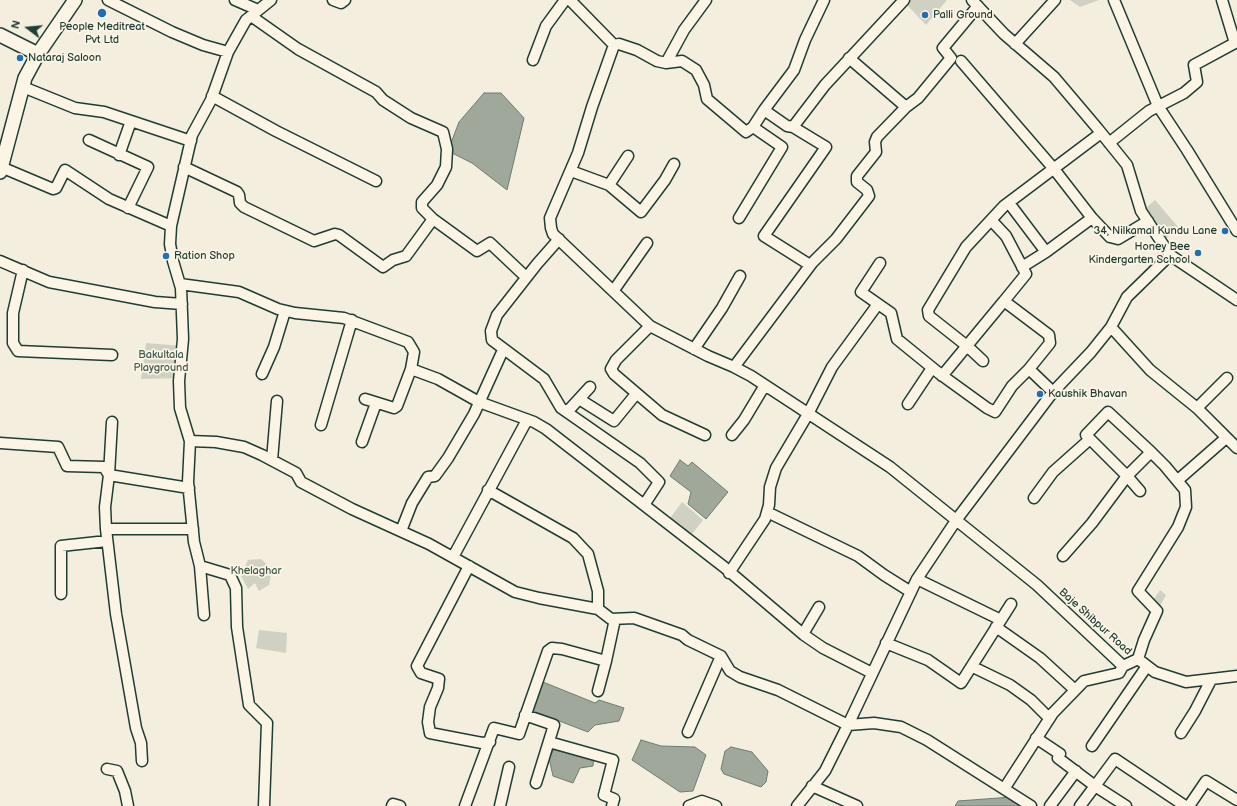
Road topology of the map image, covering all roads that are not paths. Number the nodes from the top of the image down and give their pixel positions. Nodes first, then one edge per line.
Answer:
1 (75, 0) edge
2 (108, 0) edge
3 (235, 0) edge
4 (332, 0) edge
5 (345, 0) edge
6 (565, 0) edge
7 (570, 0) edge
8 (706, 0) edge
9 (824, 0) edge
10 (904, 0) edge
11 (1055, 0) edge
12 (1114, 0) edge
13 (1222, 0) edge
14 (269, 1) edge
15 (975, 3) edge
16 (255, 13) junction
17 (0, 35) edge
18 (1236, 41) edge
19 (1015, 44) junction
20 (614, 45) junction
21 (228, 52) junction
22 (38, 54) junction
23 (849, 58) junction
24 (533, 60) dead end
25 (961, 61) dead end
26 (666, 63) junction
27 (23, 87) junction
28 (212, 96) junction
29 (1158, 106) junction
30 (906, 107) junction
31 (764, 110) junction
32 (131, 121) junction
33 (753, 127) junction
34 (793, 127) junction
35 (1100, 132) junction
36 (89, 140) dead end
37 (191, 141) junction
38 (1109, 143) junction
39 (119, 155) junction
40 (628, 156) dead end
41 (674, 164) dead end
42 (184, 167) junction
43 (1054, 169) junction
44 (1, 170) edge
45 (571, 171) junction
46 (376, 181) dead end
47 (609, 185) junction
48 (1009, 203) junction
49 (128, 208) junction
50 (739, 218) dead end
51 (1092, 218) junction
52 (433, 219) junction
53 (991, 220) junction
54 (1148, 221) junction
55 (171, 226) junction
56 (1237, 231) edge
57 (559, 239) junction
58 (646, 242) dead end
59 (1046, 252) junction
60 (1170, 255) junction
61 (0, 261) edge
62 (880, 263) dead end
63 (810, 265) junction
64 (1022, 267) junction
65 (23, 270) junction
66 (740, 276) dead end
67 (526, 277) junction
68 (180, 284) junction
69 (614, 290) junction
70 (1237, 300) edge
71 (1004, 301) junction
72 (182, 304) junction
73 (878, 304) junction
74 (286, 311) junction
75 (352, 320) junction
76 (650, 326) junction
77 (1111, 327) junction
78 (967, 346) junction
79 (694, 349) junction
80 (503, 350) junction
81 (112, 355) dead end
82 (983, 361) dead end
83 (734, 367) junction
84 (932, 368) junction
85 (411, 369) junction
86 (1029, 369) junction
87 (262, 374) dead end
88 (942, 376) junction
89 (1227, 378) dead end
90 (765, 386) junction
91 (590, 387) dead end
92 (1053, 392) junction
93 (636, 394) junction
94 (365, 399) dead end
95 (579, 399) junction
96 (277, 401) dead end
97 (479, 402) junction
98 (376, 403) junction
99 (908, 404) dead end
100 (1197, 408) junction
101 (567, 412) junction
102 (808, 414) junction
103 (527, 420) junction
104 (112, 422) dead end
105 (321, 425) dead end
106 (705, 435) dead end
107 (732, 435) dead end
108 (1226, 438) junction
109 (1090, 439) junction
110 (190, 441) junction
111 (362, 442) dead end
112 (0, 443) edge
113 (1237, 448) edge
114 (1151, 452) junction
115 (272, 460) junction
116 (109, 475) junction
117 (1127, 476) junction
118 (1178, 480) junction
119 (188, 488) junction
120 (488, 490) junction
121 (1140, 491) dead end
122 (1034, 498) dead end
123 (644, 505) junction
124 (767, 512) junction
125 (957, 519) junction
126 (106, 529) junction
127 (193, 529) junction
128 (402, 531) junction
129 (108, 541) junction
130 (1063, 556) dead end
131 (452, 557) junction
132 (200, 566) junction
133 (469, 566) junction
134 (729, 573) junction
135 (917, 579) junction
136 (911, 592) junction
137 (61, 594) dead end
138 (1011, 604) dead end
139 (820, 607) dead end
140 (598, 608) junction
141 (204, 615) dead end
142 (615, 619) junction
143 (998, 623) junction
144 (803, 634) junction
145 (886, 643) junction
146 (721, 656) junction
147 (1138, 659) junction
148 (606, 661) junction
149 (1123, 666) junction
150 (1147, 666) junction
151 (973, 667) junction
152 (872, 673) junction
153 (1237, 676) edge
154 (1211, 680) junction
155 (1075, 690) junction
156 (598, 691) dead end
157 (525, 715) junction
158 (1049, 718) junction
159 (848, 725) junction
160 (688, 732) dead end
161 (1181, 733) dead end
162 (1036, 738) junction
163 (490, 742) junction
164 (549, 742) junction
165 (1092, 746) dead end
166 (142, 761) dead end
167 (509, 767) dead end
168 (107, 769) dead end
169 (1076, 771) junction
170 (536, 783) dead end
171 (812, 786) junction
172 (1095, 786) junction
173 (1004, 789) junction
174 (1237, 800) edge
175 (128, 806) edge
176 (264, 806) edge
177 (392, 806) edge
178 (400, 806) edge
179 (465, 806) edge
180 (500, 806) edge
181 (612, 806) edge
182 (689, 806) edge
183 (716, 806) edge
184 (797, 806) edge
185 (857, 806) edge
186 (1031, 806) edge
187 (1050, 806) edge
188 (1080, 806) edge
189 (1126, 806) edge
190 (1185, 806) edge
191 (1189, 806) edge

1 - 22 main road
2 - 21 street
3 - 16 street
4 - 5 street
6 - 24 street
7 - 20 street
8 - 26 street
9 - 31 street
10 - 23 street
11 - 19 street
12 - 29 street
13 - 18 street
14 - 16 street
15 - 19 street
15 - 30 street
16 - 21 street
16 - 52 street
17 - 22 main road
18 - 29 street
19 - 35 street
20 - 26 street
20 - 45 street
21 - 28 street
22 - 27 main road
23 - 30 street
23 - 34 street
25 - 43 street
26 - 33 street
27 - 32 street
27 - 44 main road
28 - 37 street
28 - 46 street
29 - 38 street
29 - 56 street
30 - 63 street
31 - 33 street
31 - 34 street
32 - 37 street
32 - 39 street
33 - 50 street
34 - 63 street
35 - 38 street
35 - 43 street
36 - 39 street
37 - 42 street
38 - 54 street
39 - 49 street
40 - 47 street
41 - 47 street
42 - 52 street
42 - 55 street
43 - 48 street
43 - 51 street
44 - 49 street
45 - 47 street
45 - 57 street
48 - 53 street
48 - 59 street
49 - 55 street
51 - 54 street
51 - 59 street
52 - 67 street
53 - 64 street
53 - 78 street
54 - 60 street
55 - 68 street
57 - 67 street
57 - 69 street, Baje Shibpur Road
58 - 69 street
59 - 64 street
60 - 70 street
60 - 77 street
61 - 65 street
62 - 73 street
63 - 83 street
64 - 71 street
65 - 72 street
65 - 81 street
66 - 79 street
67 - 80 street
68 - 72 street
68 - 74 street
69 - 76 street, Baje Shibpur Road
71 - 78 street
71 - 86 street
72 - 110 street
73 - 84 street
73 - 102 street
74 - 75 street
74 - 87 street
75 - 85 street
75 - 105 street
76 - 79 street, Baje Shibpur Road
76 - 93 street
77 - 92 street
77 - 100 street
78 - 82 street
78 - 88 street
79 - 83 street, Baje Shibpur Road
80 - 97 street
80 - 101 street
83 - 90 street, Baje Shibpur Road
84 - 88 street
84 - 99 street
85 - 97 street
85 - 98 street
86 - 88 street
86 - 92 street
89 - 100 street
90 - 102 street, Baje Shibpur Road
90 - 107 street
91 - 95 street
92 - 125 street
93 - 95 street
93 - 106 street
94 - 98 street
95 - 101 street
96 - 115 street
97 - 103 street
97 - 128 street
98 - 111 street
100 - 108 street
101 - 123 street
102 - 124 street
102 - 125 street, Baje Shibpur Road
103 - 120 street
103 - 123 street
104 - 116 street
108 - 113 street
108 - 118 street
109 - 114 street
109 - 117 street
109 - 122 street
110 - 115 street
110 - 119 street
112 - 116 street
114 - 117 street
114 - 118 street
115 - 128 street
116 - 119 street
116 - 126 street
117 - 121 street
117 - 130 street
118 - 147 street
119 - 127 street
120 - 131 street
120 - 140 street
123 - 134 street
124 - 134 street
124 - 136 street
125 - 135 street
125 - 149 street, Baje Shibpur Road
126 - 127 street
126 - 129 street
127 - 132 street
128 - 131 street
129 - 137 street
129 - 166 street
131 - 133 street
132 - 141 street
132 - 176 street
133 - 140 street
133 - 163 street
134 - 144 street
135 - 136 street
135 - 143 street
136 - 145 street
138 - 143 street
139 - 144 street
140 - 142 street
142 - 146 street
142 - 148 street
143 - 151 street
143 - 155 street
144 - 152 street
145 - 151 street
145 - 152 street
146 - 159 street
146 - 160 street
147 - 149 street, Baje Shibpur Road
147 - 150 street, Baje Shibpur Road
148 - 156 street
148 - 157 street
149 - 155 street
150 - 154 street, Baje Shibpur Road
150 - 165 street
151 - 158 street
152 - 159 street
153 - 154 street, Baje Shibpur Road
154 - 161 street
155 - 158 street
157 - 163 street
157 - 164 street
158 - 162 street
159 - 171 street
159 - 173 street
162 - 169 street
162 - 173 street
163 - 179 street
164 - 170 street
164 - 181 street
167 - 180 street
168 - 175 street
169 - 172 street
169 - 187 street
171 - 184 street
171 - 185 street
172 - 188 street
172 - 189 street
172 - 190 street
173 - 186 street
174 - 191 street
177 - 178 street
182 - 183 street

